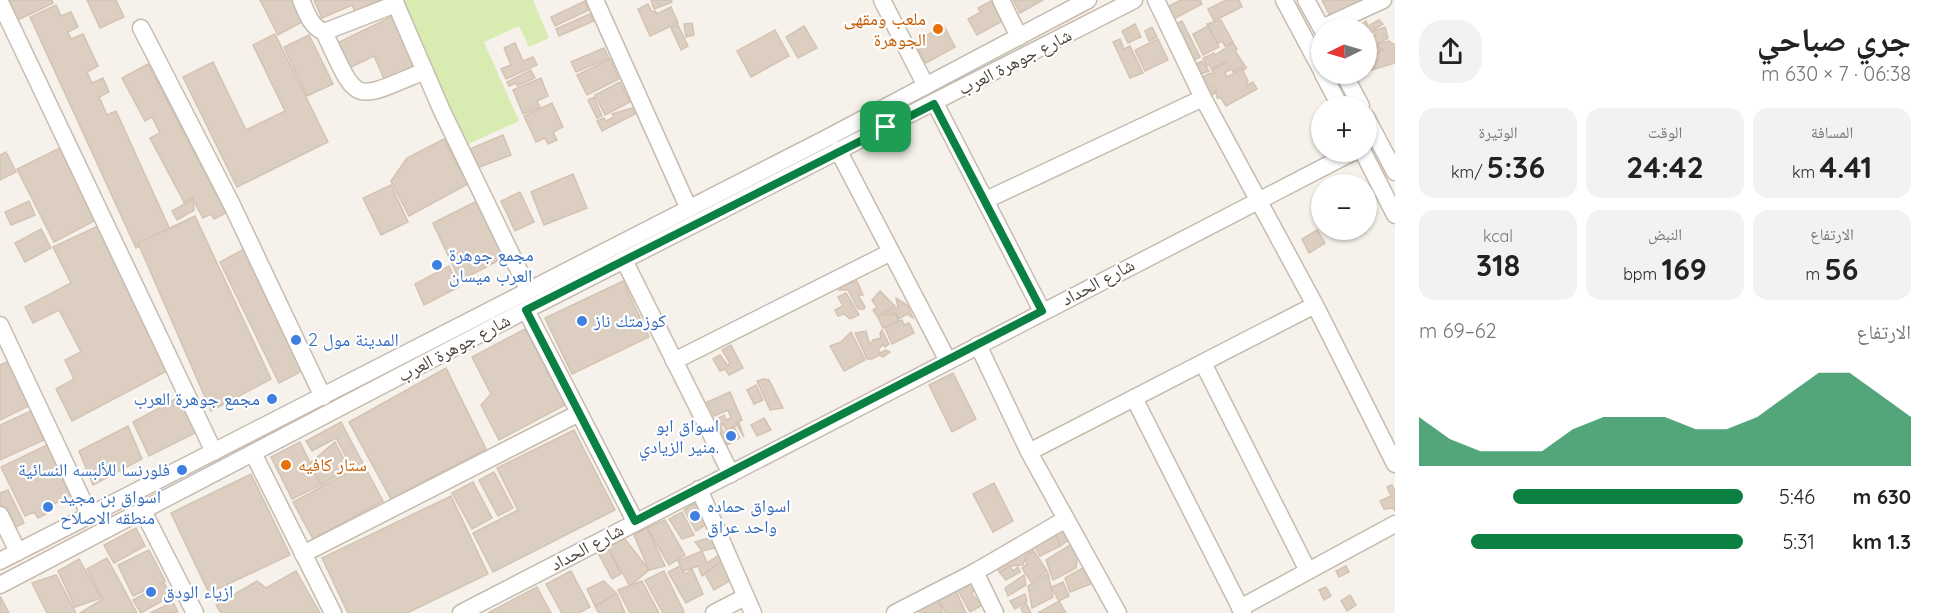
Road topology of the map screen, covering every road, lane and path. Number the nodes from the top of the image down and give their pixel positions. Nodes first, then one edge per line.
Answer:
1 (301, 0) edge
2 (595, 0) edge
3 (882, 0) edge
4 (1001, 0) edge
5 (1088, 0) edge
6 (1134, 0) edge
7 (1156, 0) edge
8 (1284, 0) edge
9 (1306, 0) edge
10 (1383, 0) edge
11 (0, 2) edge
12 (395, 2) edge
13 (1316, 18) edge
14 (1345, 18) edge
15 (141, 28) dead end
16 (324, 32) junction
17 (1019, 37) junction
18 (1311, 51) edge
19 (425, 71) junction
20 (926, 86) junction
21 (1203, 98) junction
22 (934, 104) junction
23 (1377, 138) edge
24 (838, 150) junction
25 (1333, 162) edge
26 (1368, 162) edge
27 (1395, 172) edge
28 (1259, 198) junction
29 (986, 200) junction
30 (689, 209) junction
31 (1395, 214) edge
32 (891, 252) junction
33 (624, 260) junction
34 (528, 289) junction
35 (1315, 305) junction
36 (526, 310) junction
37 (1042, 311) junction
38 (0, 325) edge
39 (978, 345) junction
40 (674, 361) junction
41 (948, 361) junction
42 (1203, 363) junction
43 (323, 397) junction
44 (1134, 398) junction
45 (579, 413) junction
46 (214, 452) junction
47 (1029, 452) junction
48 (253, 453) junction
49 (1395, 464) edge
50 (731, 474) junction
51 (699, 489) junction
52 (143, 511) junction
53 (0, 515) edge
54 (90, 516) junction
55 (1066, 519) junction
56 (635, 521) junction
57 (1395, 524) edge
58 (18, 552) junction
59 (303, 554) junction
60 (0, 561) edge
61 (1307, 569) junction
62 (975, 572) junction
63 (0, 585) edge
64 (745, 597) junction
65 (1242, 610) edge
66 (195, 613) edge
67 (333, 613) edge
68 (461, 613) edge
69 (714, 613) edge
70 (753, 613) edge
71 (895, 613) edge
72 (995, 613) edge
73 (1118, 613) edge

1 - 16 street
2 - 30 street
3 - 20 street
4 - 17 street
5 - 17 street, شارع جوهرة العرب
6 - 22 street, شارع جوهرة العرب
7 - 21 street
8 - 18 street
9 - 13 street
10 - 14 street
11 - 46 street
12 - 16 street
12 - 19 street
15 - 43 street
16 - 19 street
17 - 20 street, شارع جوهرة العرب
19 - 34 street
20 - 30 street, شارع جوهرة العرب
21 - 28 street
21 - 29 street
22 - 24 street, شارع جوهرة العرب
22 - 29 street
23 - 27 street
24 - 32 street
24 - 33 street, شارع جوهرة العرب
25 - 28 street, شارع الحداد
26 - 31 street
28 - 35 street
28 - 37 street, شارع الحداد
29 - 37 street
30 - 34 street, شارع جوهرة العرب
32 - 40 street
32 - 41 street
33 - 36 street, شارع جوهرة العرب
33 - 40 street
34 - 43 street, شارع جوهرة العرب
35 - 42 street
35 - 49 street
36 - 45 street
36 - 48 street, شارع جوهرة العرب
37 - 39 street, شارع الحداد
38 - 54 street
39 - 41 street, شارع الحداد
39 - 47 street
40 - 50 street
41 - 50 street, شارع الحداد
42 - 44 street
42 - 61 street
43 - 46 street, شارع جوهرة العرب
44 - 47 street
44 - 65 street
45 - 56 street
45 - 59 street
46 - 54 street, شارع جوهرة العرب
47 - 55 street
48 - 52 street, شارع جوهرة العرب
48 - 59 street
50 - 51 street, شارع الحداد
51 - 56 street, شارع الحداد
51 - 64 street
52 - 63 street, شارع جوهرة العرب
52 - 66 street
53 - 58 street
54 - 58 street, شارع جوهرة العرب
55 - 62 street
55 - 73 street
56 - 68 street, شارع الحداد
57 - 61 street
58 - 60 street, شارع جوهرة العرب
59 - 67 street
61 - 65 street
62 - 71 street
62 - 72 street
64 - 69 street
64 - 70 street

